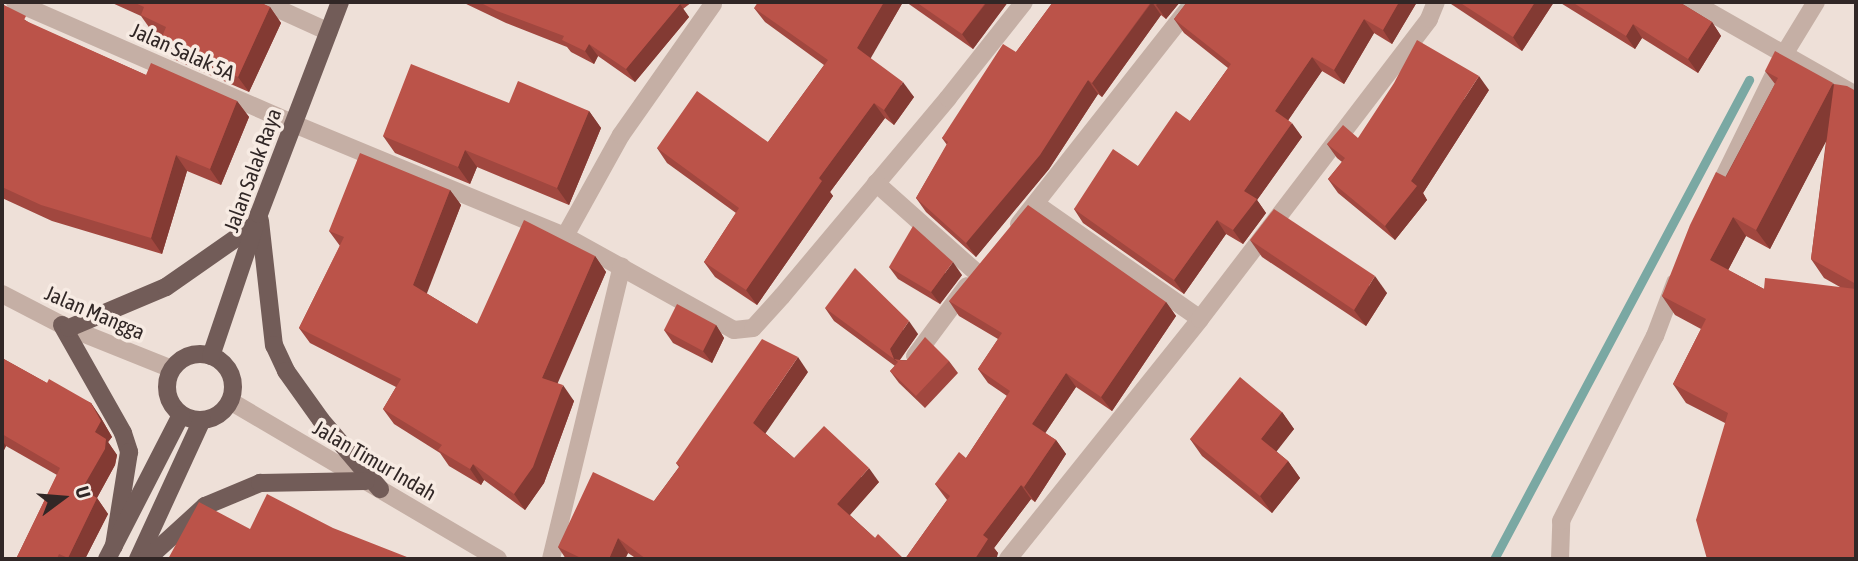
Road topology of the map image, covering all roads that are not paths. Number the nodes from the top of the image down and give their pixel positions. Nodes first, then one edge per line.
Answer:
1 (15, 2) edge
2 (263, 2) edge
3 (340, 2) edge
4 (1024, 2) edge
5 (1194, 2) edge
6 (1436, 2) edge
7 (1692, 2) edge
8 (1816, 2) edge
9 (713, 5) dead end
10 (329, 32) junction
11 (1783, 56) junction
12 (1856, 95) edge
13 (294, 124) junction
14 (876, 183) junction
15 (1036, 204) junction
16 (1706, 215) edge
17 (257, 219) junction
18 (1011, 233) edge
19 (565, 236) junction
20 (622, 266) junction
21 (1682, 266) edge
22 (2, 295) edge
23 (1200, 318) junction
24 (66, 326) junction
25 (211, 356) junction
26 (910, 363) edge
27 (172, 369) junction
28 (230, 401) junction
29 (181, 415) junction
30 (202, 420) junction
31 (373, 485) junction
32 (111, 553) edge
33 (138, 559) edge
34 (147, 559) edge
35 (498, 559) edge
36 (551, 559) edge
37 (1008, 559) edge
38 (1560, 559) edge

1 - 13 street, Jalan Salak 5A
2 - 10 street
3 - 10 main road, Jalan Salak Raya
4 - 14 street, Jalan Salak 5A
5 - 15 street
6 - 23 street
7 - 11 street
8 - 11 street
9 - 19 street
10 - 13 main road, Jalan Salak Raya
11 - 12 street
11 - 16 street
13 - 17 main road, Jalan Salak Raya
13 - 19 street, Jalan Salak 5A
14 - 20 street, Jalan Salak 5A
14 - 26 street
15 - 18 street
15 - 23 street
17 - 24 main road
17 - 25 main road, Jalan Salak Raya
17 - 31 main road
19 - 20 street, Jalan Salak 5A
20 - 36 street
21 - 38 street
22 - 24 street, Jalan Mangga
23 - 37 street
24 - 27 street, Jalan Mangga
24 - 32 main road
25 - 27 main road
25 - 28 main road
27 - 29 main road
28 - 30 main road
28 - 31 street, Jalan Timur Indah
29 - 30 main road
29 - 32 main road
30 - 33 main road
31 - 34 main road
31 - 35 street, Jalan Timur Indah

